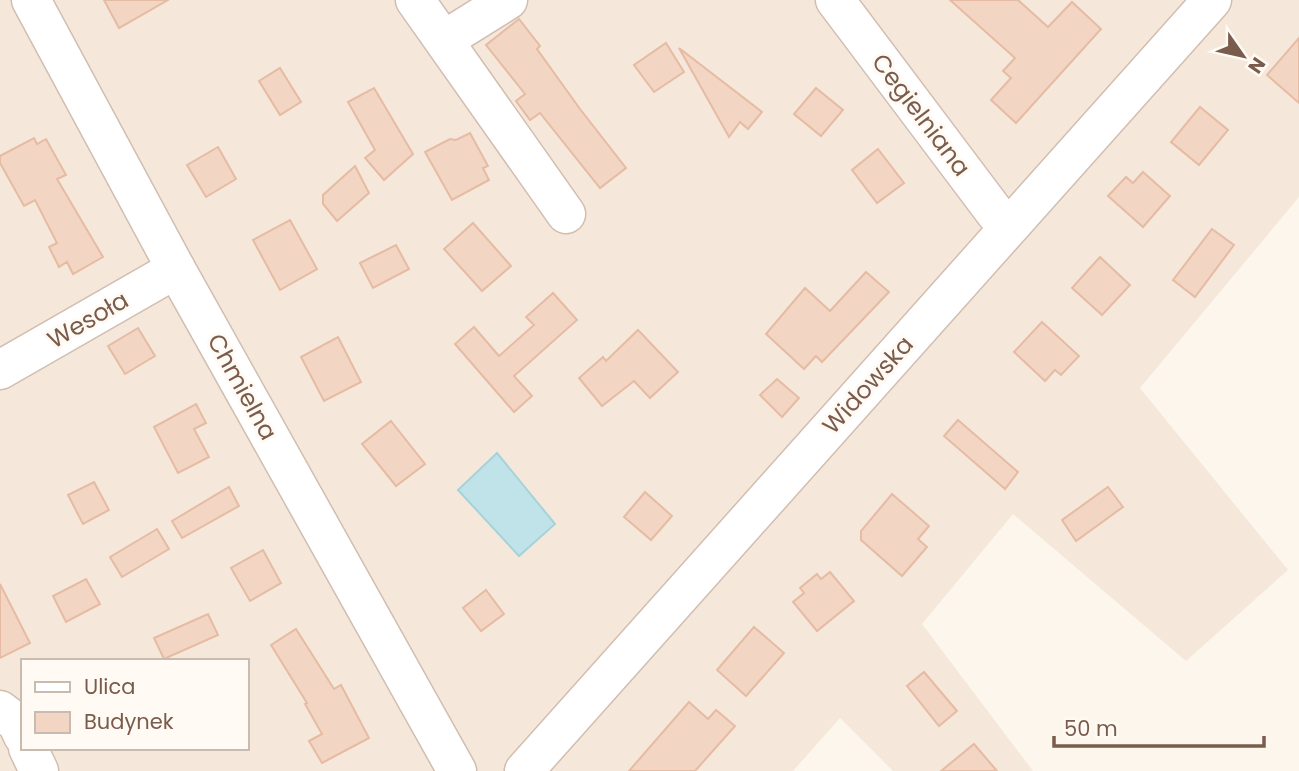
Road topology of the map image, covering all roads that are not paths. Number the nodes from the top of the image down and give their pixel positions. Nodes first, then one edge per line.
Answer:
1 (31, 0) edge
2 (415, 0) edge
3 (508, 0) edge
4 (835, 0) edge
5 (1212, 0) edge
6 (444, 40) junction
7 (566, 214) dead end
8 (1013, 223) junction
9 (176, 269) junction
10 (0, 370) edge
11 (0, 710) edge
12 (21, 732) edge
13 (30, 750) edge
14 (39, 771) edge
15 (457, 771) edge
16 (524, 771) edge

1 - 9 street, Chmielna
2 - 6 street
3 - 6 street
4 - 8 street, Cegielniana
5 - 8 street, Widowska
6 - 7 street
8 - 16 street, Widowska
9 - 10 street, Wesoła
9 - 15 street, Chmielna
11 - 12 street
13 - 14 street

